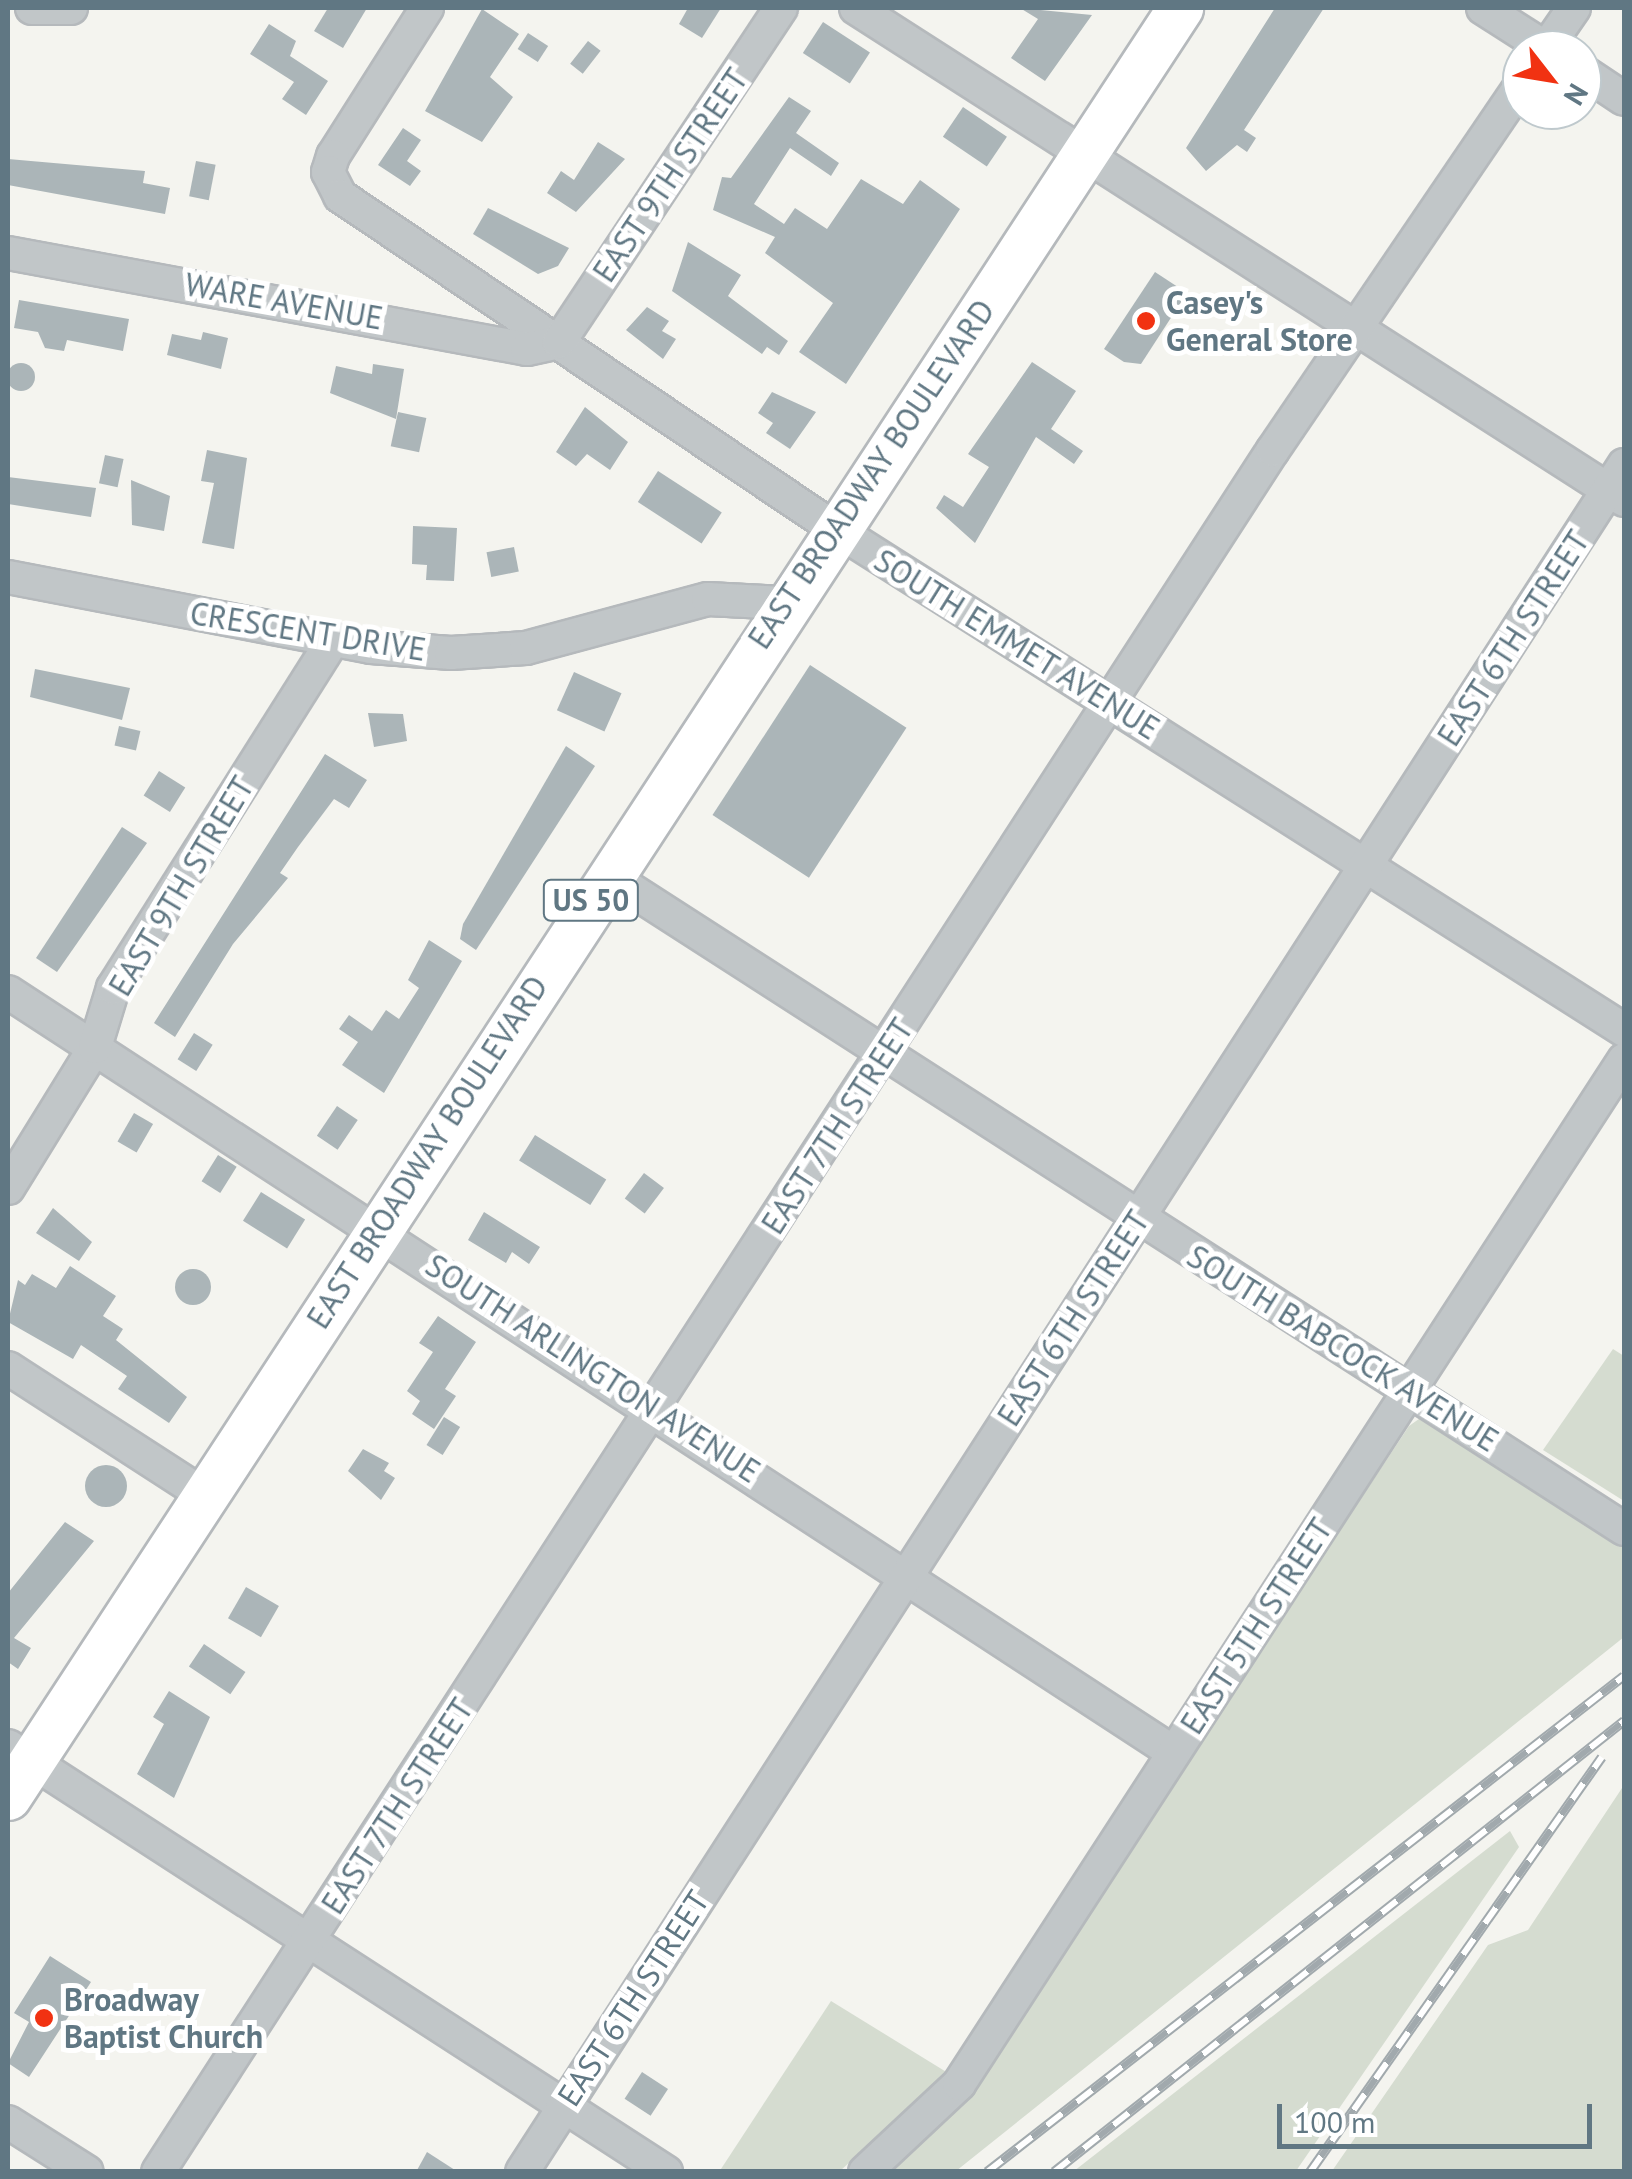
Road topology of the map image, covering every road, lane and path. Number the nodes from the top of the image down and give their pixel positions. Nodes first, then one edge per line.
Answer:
1 (32, 8) edge
2 (71, 8) edge
3 (427, 8) edge
4 (781, 8) edge
5 (856, 8) edge
6 (1180, 8) edge
7 (1482, 8) edge
8 (1574, 8) edge
9 (1516, 30) edge
10 (1560, 30) edge
11 (1602, 84) edge
12 (1624, 98) edge
13 (1502, 113) edge
14 (1082, 157) junction
15 (8, 254) edge
16 (1356, 328) junction
17 (559, 342) junction
18 (1619, 485) edge
19 (834, 528) junction
20 (8, 576) edge
21 (784, 603) junction
22 (333, 640) junction
23 (1111, 702) junction
24 (1366, 864) junction
25 (608, 875) junction
26 (8, 992) edge
27 (1624, 1030) edge
28 (95, 1047) junction
29 (882, 1056) junction
30 (1624, 1060) edge
31 (8, 1188) edge
32 (1138, 1218) junction
33 (379, 1227) junction
34 (8, 1368) edge
35 (1410, 1388) junction
36 (654, 1407) junction
37 (204, 1494) junction
38 (1624, 1528) edge
39 (909, 1573) junction
40 (1172, 1752) junction
41 (15, 1768) edge
42 (310, 1943) junction
43 (566, 2102) junction
44 (8, 2122) edge
45 (87, 2172) edge
46 (158, 2172) edge
47 (522, 2172) edge
48 (666, 2172) edge
49 (864, 2172) edge

1 - 2 street
3 - 17 street, SOUTH EMMET AVENUE
4 - 17 street, EAST 9TH STREET
5 - 14 street
6 - 14 highway, EAST BROADWAY BOULEVARD / US 50
7 - 9 street
8 - 10 street
11 - 12 street
13 - 16 street, EAST 7TH STREET
14 - 16 street
14 - 19 highway, EAST BROADWAY BOULEVARD / US 50
15 - 17 street, WARE AVENUE
16 - 18 street
16 - 23 street, EAST 7TH STREET
17 - 19 street, SOUTH EMMET AVENUE
18 - 24 street, EAST 6TH STREET
19 - 21 highway, EAST BROADWAY BOULEVARD / US 50
19 - 23 street, SOUTH EMMET AVENUE
20 - 22 street, CRESCENT DRIVE
21 - 22 street, CRESCENT DRIVE
21 - 25 highway, EAST BROADWAY BOULEVARD / US 50
22 - 28 street, EAST 9TH STREET
23 - 24 street, SOUTH EMMET AVENUE
23 - 29 street, EAST 7TH STREET
24 - 27 street, SOUTH EMMET AVENUE
24 - 32 street, EAST 6TH STREET
25 - 29 street, SOUTH BABCOCK AVENUE
25 - 33 highway, EAST BROADWAY BOULEVARD / US 50
26 - 28 street, SOUTH ARLINGTON AVENUE
28 - 31 street, EAST 9TH STREET
28 - 33 street, SOUTH ARLINGTON AVENUE
29 - 32 street, SOUTH BABCOCK AVENUE
29 - 36 street, EAST 7TH STREET
30 - 35 street, EAST 5TH STREET
32 - 35 street, SOUTH BABCOCK AVENUE
32 - 39 street, EAST 6TH STREET
33 - 36 street, SOUTH ARLINGTON AVENUE
33 - 37 highway, EAST BROADWAY BOULEVARD / US 50
34 - 37 street
35 - 38 street, SOUTH BABCOCK AVENUE
35 - 40 street, EAST 5TH STREET
36 - 39 street, SOUTH ARLINGTON AVENUE
36 - 42 street, EAST 7TH STREET
37 - 41 highway, EAST BROADWAY BOULEVARD / US 50
39 - 40 street, SOUTH ARLINGTON AVENUE
39 - 43 street, EAST 6TH STREET
40 - 49 street, EAST 5TH STREET
41 - 42 street
42 - 43 street
42 - 46 street, EAST 7TH STREET
43 - 47 street, EAST 6TH STREET
43 - 48 street
44 - 45 street

